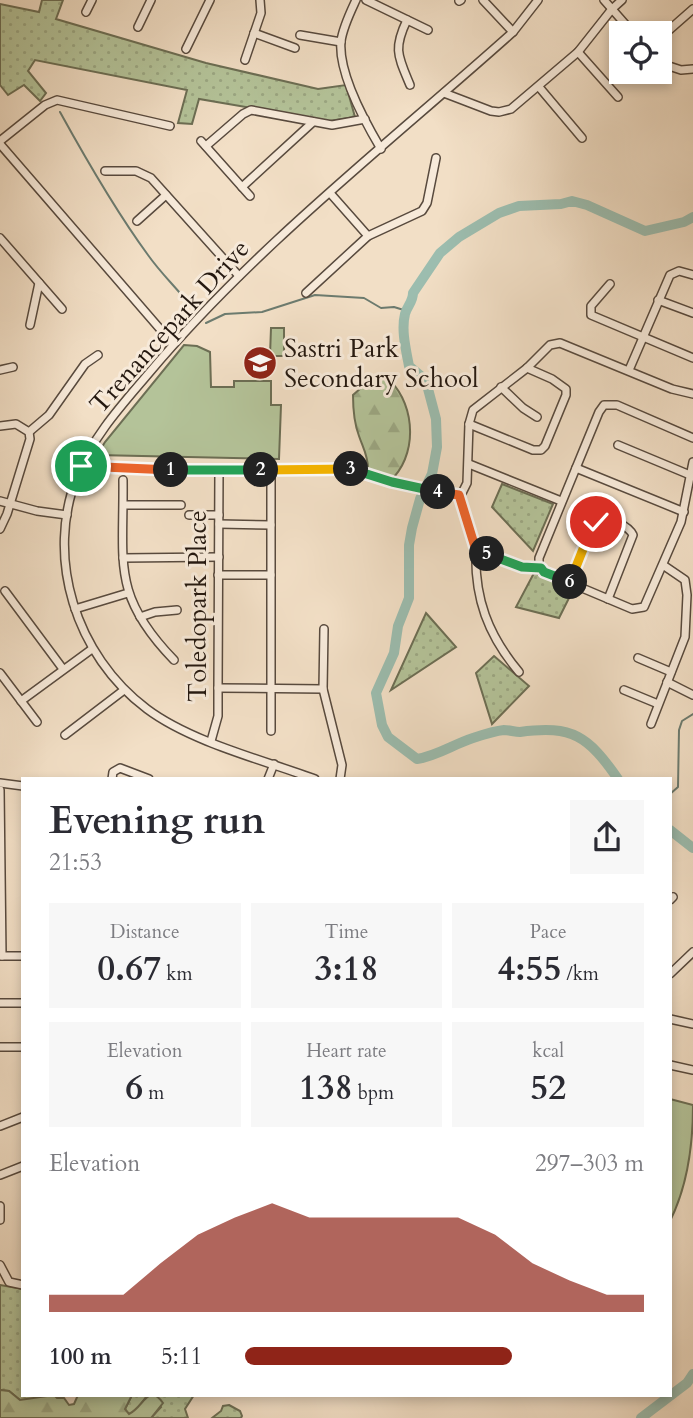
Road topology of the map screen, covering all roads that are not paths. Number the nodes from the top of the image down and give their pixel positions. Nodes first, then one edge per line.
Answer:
1 (92, 0) edge
2 (151, 0) edge
3 (210, 0) edge
4 (260, 0) edge
5 (356, 0) edge
6 (366, 0) edge
7 (483, 0) edge
8 (538, 0) edge
9 (604, 0) edge
10 (622, 0) edge
11 (612, 9) junction
12 (693, 9) edge
13 (86, 12) dead end
14 (407, 20) junction
15 (622, 21) edge
16 (138, 27) dead end
17 (672, 27) edge
18 (428, 30) dead end
19 (513, 32) junction
20 (254, 33) junction
21 (300, 35) dead end
22 (341, 42) junction
23 (295, 48) dead end
24 (186, 49) dead end
25 (578, 52) junction
26 (245, 60) dead end
27 (672, 68) edge
28 (693, 69) edge
29 (410, 85) dead end
30 (539, 87) junction
31 (444, 93) junction
32 (618, 97) dead end
33 (365, 119) junction
34 (313, 122) junction
35 (170, 126) dead end
36 (582, 138) dead end
37 (0, 143) edge
38 (381, 149) junction
39 (436, 158) dead end
40 (105, 171) dead end
41 (242, 187) junction
42 (330, 193) junction
43 (166, 195) junction
44 (250, 196) dead end
45 (137, 221) dead end
46 (368, 236) junction
47 (0, 238) edge
48 (693, 275) edge
49 (239, 276) junction
50 (39, 283) junction
51 (610, 284) dead end
52 (306, 293) dead end
53 (658, 300) junction
54 (62, 309) dead end
55 (693, 313) edge
56 (30, 326) dead end
57 (642, 337) junction
58 (173, 344) junction
59 (99, 355) dead end
60 (693, 358) edge
61 (13, 367) dead end
62 (527, 368) junction
63 (0, 370) edge
64 (629, 370) junction
65 (501, 387) junction
66 (693, 394) edge
67 (537, 417) dead end
68 (469, 424) junction
69 (0, 426) edge
70 (29, 432) junction
71 (693, 438) edge
72 (618, 445) dead end
73 (693, 462) edge
74 (469, 464) junction
75 (81, 466) junction
76 (576, 468) junction
77 (219, 470) junction
78 (271, 470) junction
79 (123, 480) dead end
80 (691, 481) edge
81 (459, 495) junction
82 (0, 501) edge
83 (561, 501) junction
84 (10, 505) junction
85 (124, 505) junction
86 (181, 505) dead end
87 (684, 512) junction
88 (67, 515) junction
89 (189, 515) dead end
90 (219, 515) junction
91 (219, 524) junction
92 (271, 524) junction
93 (0, 529) edge
94 (476, 549) junction
95 (219, 557) junction
96 (123, 558) junction
97 (663, 565) junction
98 (541, 568) junction
99 (218, 575) junction
100 (271, 575) junction
101 (570, 583) junction
102 (5, 591) dead end
103 (128, 593) junction
104 (608, 599) junction
105 (75, 610) junction
106 (177, 610) dead end
107 (140, 617) junction
108 (324, 629) dead end
109 (92, 649) junction
110 (638, 658) dead end
111 (174, 660) dead end
112 (63, 669) junction
113 (519, 672) dead end
114 (671, 672) junction
115 (0, 673) edge
116 (667, 682) junction
117 (271, 687) junction
118 (218, 688) junction
119 (323, 689) junction
120 (124, 690) junction
121 (624, 690) dead end
122 (693, 695) edge
123 (21, 701) junction
124 (658, 704) junction
125 (37, 722) dead end
126 (650, 724) dead end
127 (271, 730) dead end
128 (65, 735) dead end
129 (211, 741) junction
130 (274, 764) junction
131 (112, 777) edge
132 (144, 777) edge
133 (269, 777) edge
134 (310, 777) edge
135 (340, 777) edge
136 (0, 783) edge
137 (21, 786) edge
138 (0, 790) edge
139 (693, 952) edge
140 (1, 956) edge
141 (21, 956) edge
142 (672, 972) edge
143 (0, 1003) edge
144 (21, 1003) edge
145 (672, 1019) edge
146 (693, 1024) edge
147 (0, 1047) edge
148 (21, 1047) edge
149 (672, 1065) edge
150 (693, 1070) edge
151 (21, 1118) edge
152 (0, 1126) edge
153 (21, 1167) edge
154 (0, 1175) edge
155 (0, 1206) edge
156 (0, 1220) edge
157 (0, 1265) edge
158 (21, 1285) edge

1 - 13 street
2 - 16 street
3 - 24 street
4 - 20 street
5 - 22 street
6 - 14 street
7 - 19 street
8 - 19 street, Trenancepark Drive
9 - 11 street
10 - 11 street
11 - 15 street
11 - 25 street
12 - 17 street
14 - 18 street
14 - 29 street
19 - 31 street, Trenancepark Drive
20 - 23 street
20 - 26 street
21 - 22 street
22 - 33 street
25 - 30 street
25 - 32 street
27 - 28 street
30 - 31 street
30 - 36 street
31 - 38 street, Trenancepark Drive
33 - 34 street
33 - 38 street
34 - 41 street
34 - 41 street
35 - 37 street
37 - 58 street
38 - 42 street, Trenancepark Drive
39 - 46 street
40 - 43 street
41 - 44 street
42 - 46 street
42 - 49 street, Trenancepark Drive
43 - 45 street
43 - 49 street
46 - 52 street
47 - 50 street
48 - 53 street
49 - 58 street, Trenancepark Drive
50 - 54 street
50 - 56 street
51 - 57 street
53 - 55 street
53 - 57 street
57 - 60 street
57 - 64 street
58 - 75 street, Trenancepark Drive
59 - 70 street
61 - 63 street
62 - 64 street
62 - 65 street
62 - 68 street
64 - 66 street
65 - 67 street
65 - 68 street
68 - 74 street
69 - 70 street
70 - 84 street
71 - 76 street
72 - 80 street
73 - 80 street
74 - 81 street
74 - 83 street
75 - 77 street
75 - 88 street, Trenancepark Drive
76 - 83 street
76 - 87 street
77 - 78 street
77 - 90 street, Toledopark Place
78 - 81 street
78 - 92 street
79 - 85 street
80 - 87 street
81 - 94 street
82 - 84 street
83 - 98 street
84 - 88 street
84 - 93 street
85 - 86 street
85 - 96 street
87 - 97 street
88 - 105 street, Trenancepark Drive
89 - 90 street
90 - 91 street, Toledopark Place
91 - 92 street
91 - 95 street, Toledopark Place
92 - 100 street
94 - 98 street
94 - 113 street
95 - 96 street
95 - 99 street, Toledopark Place
96 - 103 street
97 - 104 street
97 - 114 street
98 - 101 street
99 - 100 street
99 - 118 street, Toledopark Place
100 - 117 street
101 - 104 street
101 - 104 street
102 - 112 street
103 - 105 street
103 - 107 street
105 - 109 street, Trenancepark Drive
106 - 107 street
107 - 111 street
108 - 119 street
109 - 112 street
109 - 120 street, Trenancepark Drive
110 - 114 street
112 - 123 street
114 - 116 street
115 - 123 street
116 - 122 street
116 - 124 street
117 - 118 street
117 - 119 street
117 - 127 street
118 - 129 street, Toledopark Place
119 - 135 street
120 - 128 street
120 - 129 street, Trenancepark Drive
121 - 124 street
123 - 125 street
124 - 126 street
129 - 130 street, Trenancepark Drive
130 - 133 street
130 - 134 street, Trenancepark Drive
131 - 132 street
136 - 137 street
138 - 140 street
139 - 142 street
140 - 141 street
143 - 144 street
145 - 146 street
147 - 148 street
149 - 150 street
151 - 152 street
153 - 154 street
155 - 156 street
157 - 158 street

